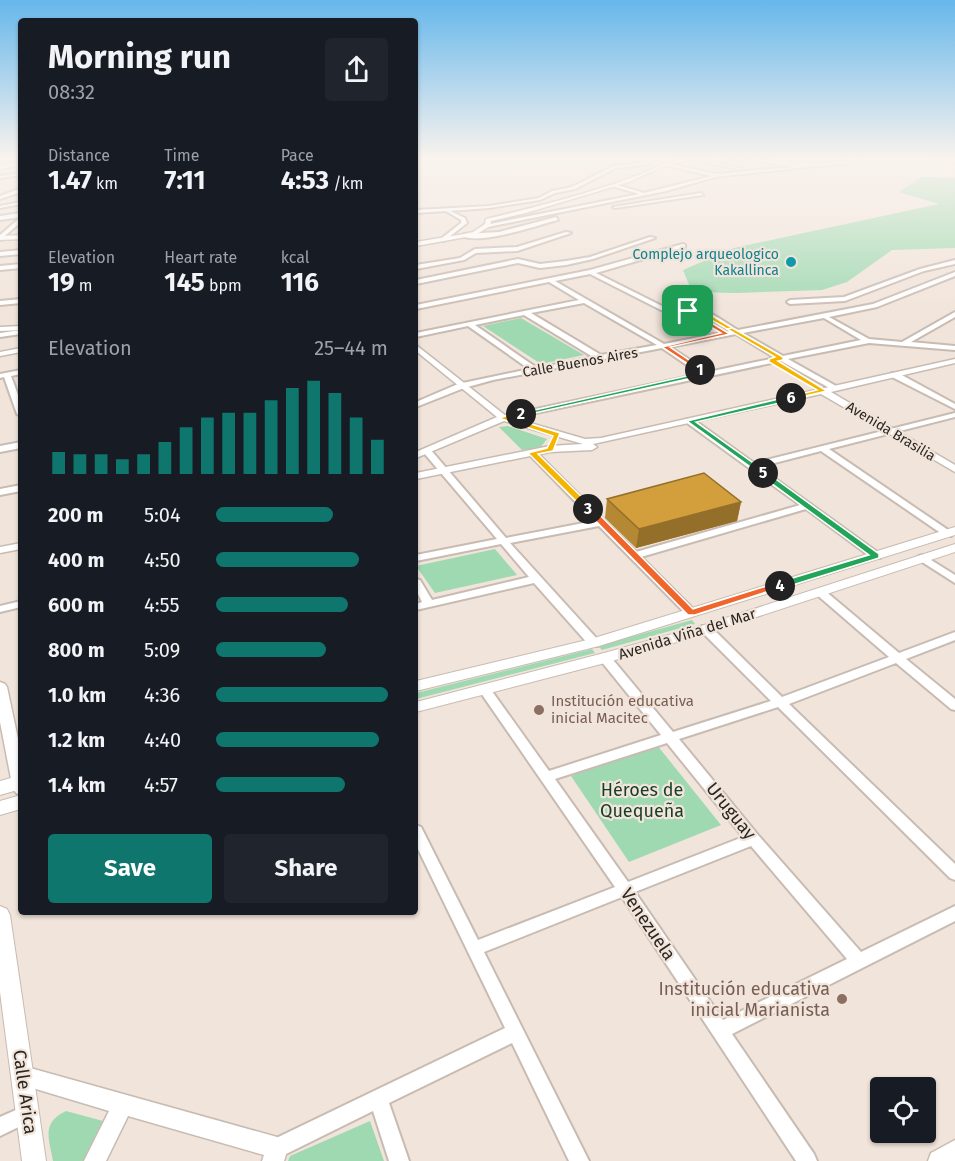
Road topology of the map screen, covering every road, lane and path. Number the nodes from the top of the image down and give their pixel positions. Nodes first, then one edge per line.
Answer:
1 (450, 213) edge
2 (474, 213) edge
3 (520, 213) edge
4 (541, 213) edge
5 (586, 213) edge
6 (0, 218) edge
7 (18, 219) edge
8 (18, 221) edge
9 (14, 223) junction
10 (488, 223) junction
11 (539, 223) junction
12 (0, 224) edge
13 (548, 226) dead end
14 (558, 230) dead end
15 (464, 236) junction
16 (18, 237) edge
17 (652, 238) dead end
18 (444, 239) junction
19 (0, 240) edge
20 (418, 244) edge
21 (683, 246) dead end
22 (18, 252) edge
23 (0, 254) edge
24 (955, 262) edge
25 (566, 263) junction
26 (18, 266) edge
27 (418, 267) edge
28 (0, 268) edge
29 (591, 272) junction
30 (953, 276) edge
31 (549, 280) junction
32 (418, 282) edge
33 (18, 301) edge
34 (583, 301) junction
35 (790, 302) dead end
36 (0, 303) edge
37 (418, 307) edge
38 (688, 311) junction
39 (526, 313) junction
40 (955, 314) edge
41 (826, 318) dead end
42 (470, 325) junction
43 (0, 330) edge
44 (18, 330) edge
45 (18, 331) edge
46 (736, 332) junction
47 (727, 334) junction
48 (0, 335) edge
49 (418, 335) edge
50 (869, 341) junction
51 (903, 344) junction
52 (665, 347) junction
53 (955, 348) edge
54 (418, 349) edge
55 (18, 351) edge
56 (0, 354) edge
57 (600, 358) junction
58 (781, 358) junction
59 (772, 360) junction
60 (955, 362) edge
61 (955, 366) edge
62 (534, 369) junction
63 (706, 374) junction
64 (4, 375) edge
65 (898, 376) junction
66 (461, 386) junction
67 (832, 392) junction
68 (418, 404) edge
69 (18, 407) edge
70 (955, 407) edge
71 (955, 415) edge
72 (503, 418) junction
73 (693, 423) junction
74 (902, 428) junction
75 (891, 431) junction
76 (557, 435) junction
77 (18, 445) edge
78 (586, 445) junction
79 (0, 448) edge
80 (822, 448) junction
81 (550, 449) junction
82 (427, 451) junction
83 (532, 453) junction
84 (418, 454) edge
85 (955, 459) edge
86 (753, 466) junction
87 (955, 469) edge
88 (444, 471) junction
89 (418, 476) edge
90 (18, 489) edge
91 (0, 492) edge
92 (807, 506) junction
93 (602, 522) junction
94 (951, 533) edge
95 (505, 542) junction
96 (18, 547) edge
97 (955, 548) edge
98 (0, 550) edge
99 (635, 555) junction
100 (876, 556) junction
101 (418, 558) edge
102 (923, 558) junction
103 (536, 579) junction
104 (955, 580) edge
105 (418, 585) edge
106 (820, 592) junction
107 (429, 604) junction
108 (18, 605) edge
109 (418, 607) edge
110 (0, 609) edge
111 (691, 613) junction
112 (706, 629) junction
113 (955, 636) edge
114 (594, 643) junction
115 (605, 658) junction
116 (897, 658) junction
117 (418, 686) edge
118 (0, 687) edge
119 (485, 690) junction
120 (781, 702) junction
121 (955, 706) edge
122 (418, 707) edge
123 (3, 715) edge
124 (669, 736) junction
125 (18, 772) edge
126 (546, 777) junction
127 (18, 785) edge
128 (0, 788) edge
129 (18, 803) edge
130 (0, 808) edge
131 (418, 835) edge
132 (753, 839) junction
133 (955, 874) edge
134 (625, 889) junction
135 (955, 913) edge
136 (0, 915) edge
137 (474, 949) junction
138 (859, 961) junction
139 (719, 1031) junction
140 (515, 1032) junction
141 (23, 1076) junction
142 (378, 1099) junction
143 (123, 1105) junction
144 (27, 1114) junction
145 (0, 1127) edge
146 (955, 1151) edge
147 (275, 1155) edge
148 (34, 1161) edge
149 (95, 1161) edge
150 (399, 1161) edge
151 (579, 1161) edge
152 (807, 1161) edge
153 (939, 1161) edge

1 - 18 street
2 - 10 street
3 - 10 street
4 - 10 street
5 - 11 street
6 - 7 street
8 - 9 street
9 - 12 street
9 - 19 street
10 - 15 street
11 - 13 street
11 - 15 street
14 - 27 street
15 - 18 street
16 - 19 street
17 - 25 street
18 - 20 street
21 - 29 street
22 - 23 street
24 - 35 street
25 - 29 street
25 - 32 street
26 - 28 street
29 - 31 street
29 - 38 street
30 - 46 street, Calle Buenos Aires
31 - 34 street
31 - 37 street
33 - 36 street
34 - 39 street
34 - 52 street
38 - 46 street, Avenida Brasilia
38 - 47 street, Avenida Brasilia
39 - 42 street
39 - 57 street
40 - 51 street
41 - 50 street
42 - 49 street
42 - 62 street
43 - 44 street
45 - 48 street
46 - 47 street, Calle Buenos Aires
46 - 58 street, Avenida Brasilia
47 - 52 street, Calle Buenos Aires
47 - 59 street, Avenida Brasilia
50 - 51 street
50 - 58 street
51 - 53 street
52 - 57 street, Calle Buenos Aires
52 - 63 street
54 - 66 street
55 - 56 street
57 - 62 street, Calle Buenos Aires
58 - 59 street
58 - 67 street, Avenida Brasilia
59 - 63 street
59 - 67 street, Avenida Brasilia
60 - 65 street
61 - 65 street
62 - 66 street, Calle Buenos Aires
63 - 72 street
64 - 69 street
65 - 67 street
65 - 70 street
66 - 68 street, Calle Buenos Aires
66 - 72 street
67 - 73 street
67 - 74 street, Avenida Brasilia
67 - 75 street, Avenida Brasilia
71 - 74 street
72 - 76 street
72 - 82 street
73 - 78 street
73 - 86 street
74 - 75 street
74 - 85 street, Avenida Brasilia
75 - 80 street
75 - 87 street, Avenida Brasilia
76 - 78 street
76 - 81 street
77 - 79 street
78 - 81 street
80 - 86 street
80 - 94 street
81 - 83 street
82 - 84 street
82 - 88 street
83 - 88 street
83 - 93 street
86 - 92 street
88 - 89 street
88 - 95 street
90 - 91 street
92 - 99 street
92 - 100 street
93 - 95 street
93 - 99 street
94 - 100 main road, Avenida Viña del Mar
95 - 101 street
95 - 103 street
96 - 98 street
97 - 102 main road, Avenida Viña del Mar
99 - 111 street
100 - 111 main road, Avenida Viña del Mar
102 - 104 street
102 - 106 main road, Avenida Viña del Mar
103 - 107 street
103 - 114 street
105 - 107 street
106 - 112 main road, Avenida Viña del Mar
106 - 116 street
107 - 109 street
108 - 110 street
111 - 114 main road, Avenida Viña del Mar
112 - 115 main road, Avenida Viña del Mar
112 - 120 street
113 - 116 street
114 - 117 main road, Avenida Viña del Mar
115 - 119 main road, Avenida Viña del Mar
115 - 124 street, Uruguay
116 - 120 street
116 - 121 street
118 - 123 street
119 - 122 main road, Avenida Viña del Mar
119 - 126 street, Venezuela
120 - 124 street
120 - 133 street
123 - 125 street
124 - 126 street
124 - 132 street, Uruguay
126 - 134 street, Venezuela
127 - 128 main road
129 - 130 main road
131 - 137 street
132 - 134 street
132 - 138 street, Uruguay
134 - 137 street
134 - 139 street, Venezuela
135 - 138 street
136 - 141 main road, Calle Arica
137 - 140 street
138 - 139 street
139 - 152 street, Venezuela
140 - 142 street
140 - 151 street
141 - 143 street
141 - 144 main road, Calle Arica
142 - 147 street
142 - 150 street
143 - 147 street
143 - 149 street
144 - 145 street
144 - 148 main road, Calle Arica
146 - 153 street

